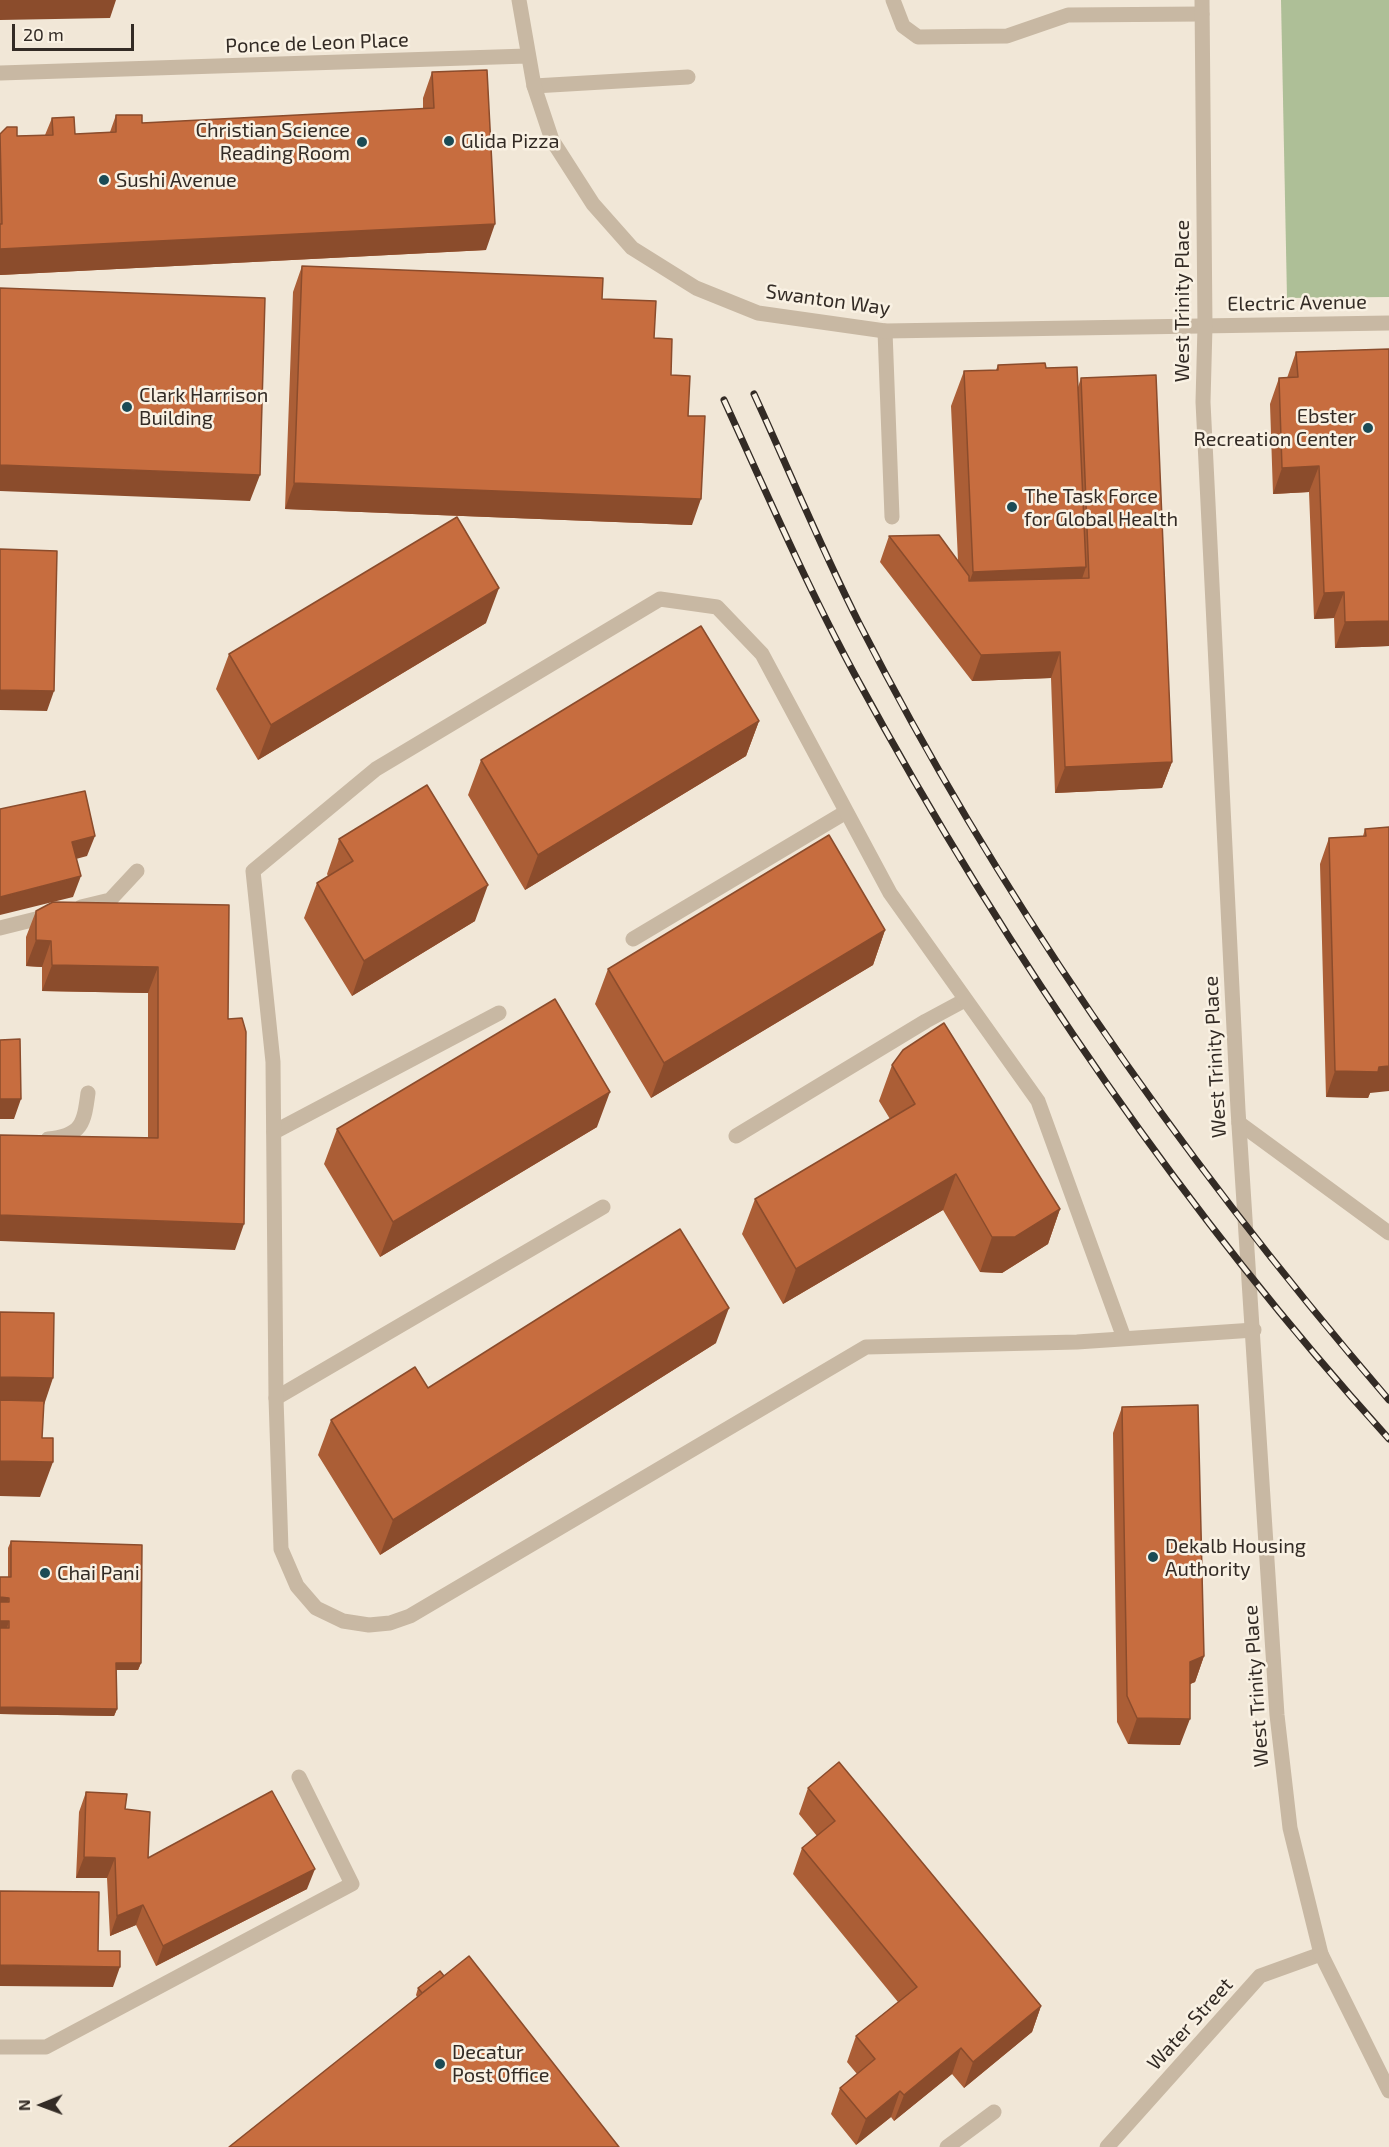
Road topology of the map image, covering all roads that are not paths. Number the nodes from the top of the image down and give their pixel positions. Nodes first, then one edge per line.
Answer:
1 (519, 0) edge
2 (893, 0) edge
3 (1202, 7) edge
4 (527, 57) junction
5 (0, 73) edge
6 (688, 77) dead end
7 (534, 86) junction
8 (1389, 323) edge
9 (1205, 326) junction
10 (885, 331) junction
11 (892, 516) dead end
12 (846, 812) junction
13 (137, 871) dead end
14 (0, 928) edge
15 (633, 939) dead end
16 (965, 1000) junction
17 (499, 1013) dead end
18 (88, 1093) dead end
19 (1239, 1123) junction
20 (274, 1132) junction
21 (736, 1136) dead end
22 (34, 1139) edge
23 (603, 1207) dead end
24 (1389, 1233) edge
25 (1254, 1330) junction
26 (1124, 1338) junction
27 (276, 1398) junction
28 (299, 1777) dead end
29 (1321, 1954) junction
30 (0, 2048) edge
31 (1389, 2091) edge
32 (994, 2112) dead end
33 (947, 2147) edge
34 (1107, 2147) edge

1 - 4 street, Swanton Way
2 - 3 street
3 - 9 street, West Trinity Place
4 - 5 street, Ponce de Leon Place
4 - 7 street, Swanton Way
6 - 7 street
7 - 10 street, Swanton Way
8 - 9 street, Electric Avenue
9 - 10 street, Swanton Way
9 - 19 street, West Trinity Place
10 - 11 street
12 - 15 street
12 - 16 street
12 - 20 street
13 - 14 street
16 - 21 street
16 - 26 street
17 - 20 street
18 - 22 street
19 - 24 street
19 - 25 street, West Trinity Place
20 - 27 street
23 - 27 street
25 - 26 street
25 - 29 street, West Trinity Place
26 - 27 street
28 - 30 street
29 - 31 street, West Trinity Place
29 - 34 street, Water Street
32 - 33 street

